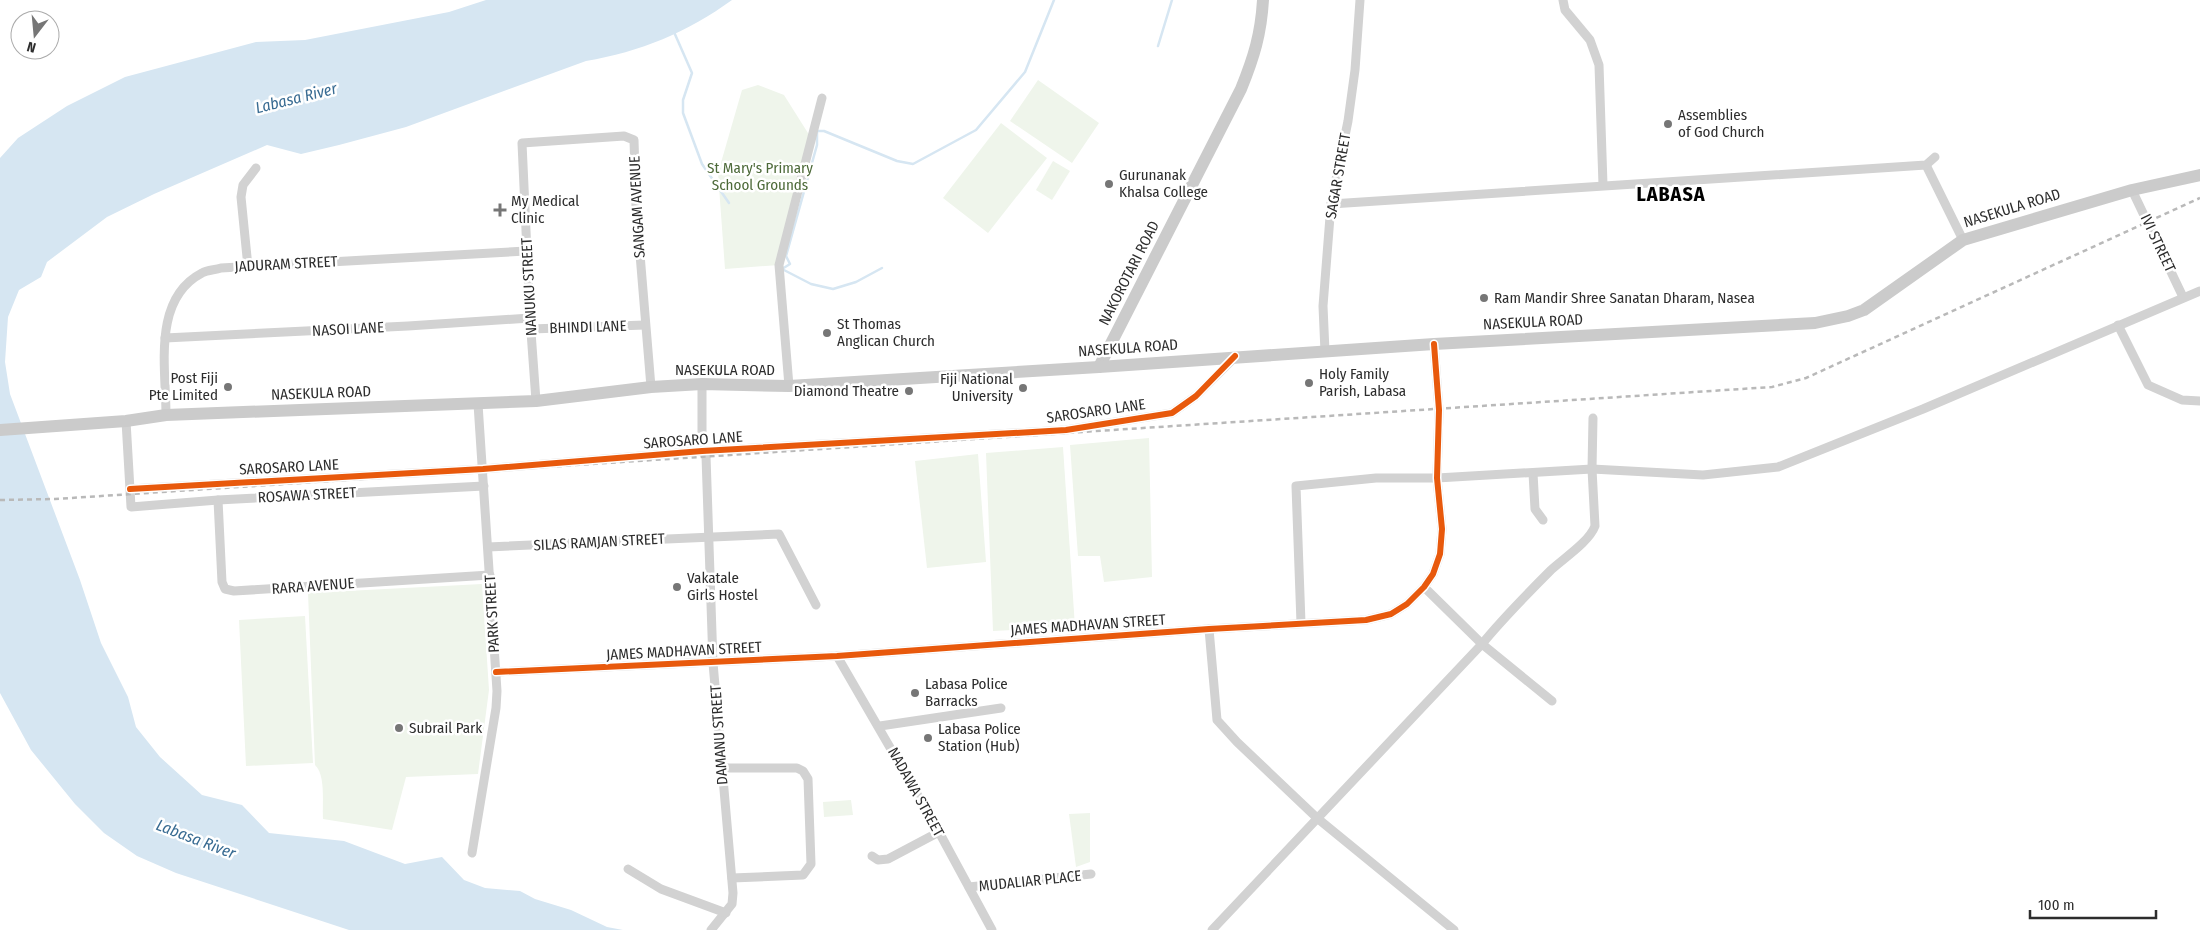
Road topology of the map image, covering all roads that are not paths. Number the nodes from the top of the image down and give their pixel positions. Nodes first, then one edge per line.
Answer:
1 (1263, 0) edge
2 (1360, 0) edge
3 (1563, 0) edge
4 (822, 98) dead end
5 (522, 143) joint
6 (1935, 157) dead end
7 (1926, 165) junction
8 (256, 168) dead end
9 (2200, 175) edge
10 (1603, 185) junction
11 (2132, 190) junction
12 (1331, 204) junction
13 (1963, 240) junction
14 (526, 251) junction
15 (248, 267) junction
16 (2200, 291) edge
17 (2183, 297) junction
18 (530, 318) junction
19 (2118, 325) junction
20 (645, 326) junction
21 (531, 329) junction
22 (165, 338) junction
23 (1434, 344) junction
24 (1325, 352) junction
25 (1235, 356) junction
26 (1099, 368) junction
27 (702, 384) junction
28 (789, 386) junction
29 (651, 387) junction
30 (536, 401) junction
31 (2200, 401) edge
32 (478, 404) junction
33 (166, 415) junction
34 (1593, 418) dead end
35 (126, 421) junction
36 (0, 430) edge
37 (702, 451) junction
38 (483, 468) junction
39 (1592, 469) junction
40 (1533, 472) junction
41 (1437, 478) junction
42 (484, 486) junction
43 (130, 489) junction
44 (218, 500) junction
45 (1543, 520) dead end
46 (709, 537) junction
47 (488, 547) junction
48 (490, 575) junction
49 (1424, 587) junction
50 (816, 605) dead end
51 (1301, 623) junction
52 (1209, 629) junction
53 (1482, 644) junction
54 (837, 656) junction
55 (713, 663) junction
56 (496, 672) junction
57 (1552, 701) dead end
58 (1001, 708) dead end
59 (880, 726) junction
60 (721, 768) junction
61 (1317, 818) junction
62 (939, 832) junction
63 (472, 852) dead end
64 (872, 856) dead end
65 (628, 868) dead end
66 (1091, 874) dead end
67 (732, 878) junction
68 (969, 887) junction
69 (726, 913) junction
70 (712, 930) edge
71 (992, 930) edge
72 (1212, 930) edge
73 (1454, 930) edge

1 - 26 main road, NAKOROTARI ROAD
2 - 12 street, SAGAR STREET
3 - 10 street
4 - 28 street
5 - 14 street, NANUKU STREET
5 - 20 street, SANGAM AVENUE
6 - 7 street
7 - 10 street
7 - 13 street
8 - 15 street
9 - 11 main road, NASEKULA ROAD
10 - 12 street
11 - 13 main road, NASEKULA ROAD
11 - 17 street, IVI STREET
12 - 24 street, SAGAR STREET
13 - 23 main road, NASEKULA ROAD
14 - 15 street, JADURAM STREET
14 - 18 street, NANUKU STREET
15 - 22 street, JADURAM STREET
16 - 17 street
17 - 19 street
18 - 21 street, NANUKU STREET
18 - 22 street, NASOI LANE
19 - 31 street
19 - 39 street
20 - 21 street, BHINDI LANE
20 - 29 street, SANGAM AVENUE
21 - 30 street, NANUKU STREET
22 - 33 street, JADURAM STREET
23 - 24 main road, NASEKULA ROAD
23 - 41 street, JAMES MADHAVAN STREET
24 - 25 main road, NASEKULA ROAD
25 - 26 main road, NASEKULA ROAD
25 - 37 street, SAROSARO LANE
26 - 28 main road, NASEKULA ROAD
27 - 28 main road, NASEKULA ROAD
27 - 29 main road, NASEKULA ROAD
27 - 37 street, DAMANU STREET
29 - 30 main road, NASEKULA ROAD
30 - 32 main road, NASEKULA ROAD
32 - 33 main road, NASEKULA ROAD
32 - 38 street, PARK STREET
33 - 35 main road, NASEKULA ROAD
34 - 39 street
35 - 36 main road, NASEKULA ROAD
35 - 43 street
37 - 38 street, SAROSARO LANE
37 - 46 street, DAMANU STREET
38 - 42 street, PARK STREET
38 - 43 street, SAROSARO LANE
39 - 40 street
39 - 53 street
40 - 41 street
40 - 45 street
41 - 49 street, JAMES MADHAVAN STREET
41 - 51 street
42 - 44 street, ROSAWA STREET
42 - 47 street, PARK STREET
43 - 44 street, ROSAWA STREET
44 - 48 street, RARA AVENUE
46 - 47 street, SILAS RAMJAN STREET
46 - 50 street, SILAS RAMJAN STREET
46 - 55 street, DAMANU STREET
47 - 48 street, PARK STREET
48 - 56 street, PARK STREET
49 - 51 street, JAMES MADHAVAN STREET
49 - 53 street
51 - 52 street, JAMES MADHAVAN STREET
52 - 54 street, JAMES MADHAVAN STREET
52 - 61 street
53 - 57 street
53 - 61 street
54 - 55 street, JAMES MADHAVAN STREET
54 - 59 street, NADAWA STREET
55 - 56 street, JAMES MADHAVAN STREET
55 - 60 street, DAMANU STREET
56 - 63 street, PARK STREET
58 - 59 street
59 - 62 street, NADAWA STREET
60 - 67 street, DAMANU STREET
60 - 67 street
61 - 72 street
61 - 73 street
62 - 64 street
62 - 68 street, NADAWA STREET
65 - 69 street
66 - 68 street, MUDALIAR PLACE
67 - 69 street, DAMANU STREET
68 - 71 street, NADAWA STREET
69 - 70 street, DAMANU STREET

